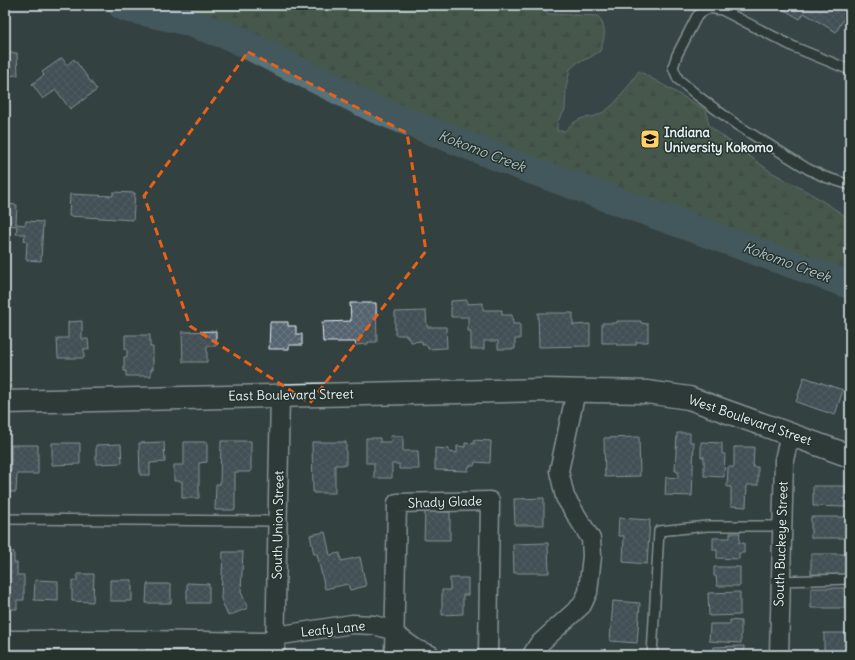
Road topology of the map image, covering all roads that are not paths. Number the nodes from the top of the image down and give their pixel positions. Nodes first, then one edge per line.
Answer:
1 (850, 70) edge
2 (850, 185) edge
3 (576, 391) junction
4 (280, 396) junction
5 (5, 402) edge
6 (790, 434) junction
7 (850, 456) edge
8 (5, 519) edge
9 (278, 521) junction
10 (782, 526) junction
11 (850, 579) edge
12 (780, 581) junction
13 (394, 634) junction
14 (276, 636) junction
15 (6, 645) edge
16 (141, 647) edge
17 (275, 655) edge
18 (394, 655) edge
19 (431, 655) edge
20 (488, 655) edge
21 (532, 655) edge
22 (652, 655) edge
23 (779, 655) edge

1 - 2 lane
3 - 4 main road, East Boulevard Street
3 - 6 main road, West Boulevard Street
3 - 21 street
4 - 5 main road, East Boulevard Street
4 - 9 street, South Union Street
6 - 7 main road, West Boulevard Street
6 - 10 street, South Buckeye Street
8 - 9 lane
9 - 14 street, South Union Street
10 - 12 street, South Buckeye Street
10 - 22 lane
11 - 12 lane
12 - 23 street, South Buckeye Street
13 - 14 street, Leafy Lane
13 - 18 street, Shady Glade
13 - 19 street, Leafy Lane
13 - 20 street, Shady Glade
14 - 16 street, Leafy Lane
14 - 17 street, South Union Street
15 - 16 street, Leafy Lane

